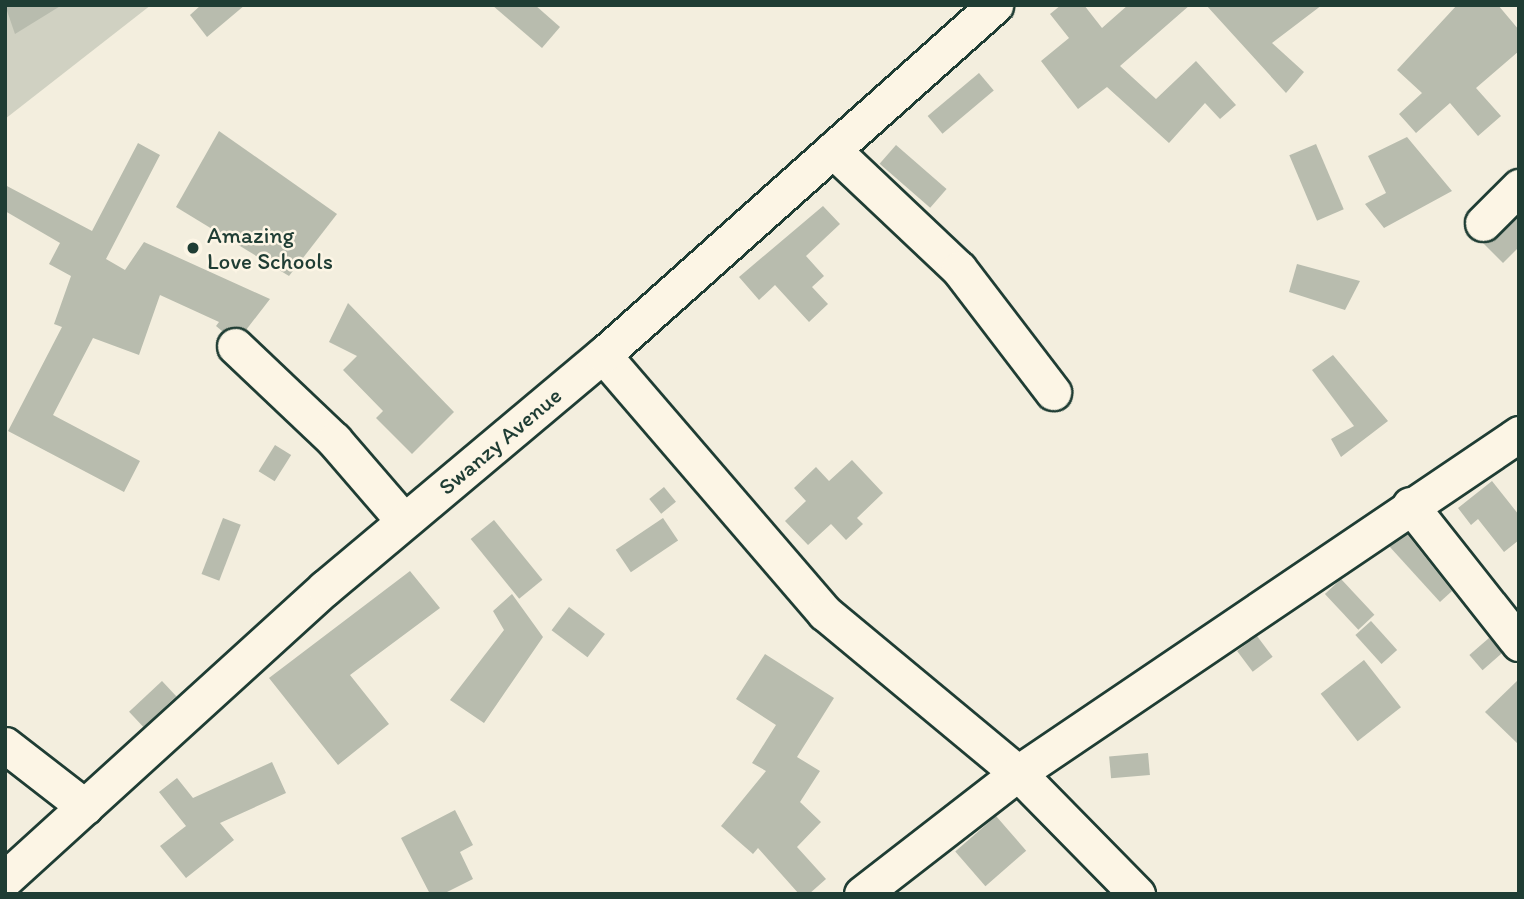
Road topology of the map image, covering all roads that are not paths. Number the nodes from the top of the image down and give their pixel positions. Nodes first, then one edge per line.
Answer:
1 (995, 5) edge
2 (833, 150) junction
3 (1519, 187) edge
4 (1483, 223) dead end
5 (236, 346) dead end
6 (603, 355) junction
7 (1053, 392) dead end
8 (1519, 435) edge
9 (1410, 505) junction
10 (404, 522) junction
11 (1519, 643) edge
12 (5, 745) edge
13 (1018, 773) junction
14 (85, 807) junction
15 (5, 879) edge
16 (862, 894) edge
17 (1137, 894) edge

1 - 2 street, Swanzy Avenue
2 - 6 street, Swanzy Avenue
2 - 7 street
3 - 4 street
5 - 10 street
6 - 10 street, Swanzy Avenue
6 - 13 street
8 - 9 street
9 - 11 street
9 - 13 street
10 - 14 street, Swanzy Avenue
12 - 14 street
13 - 16 street
13 - 17 street
14 - 15 street, Swanzy Avenue

